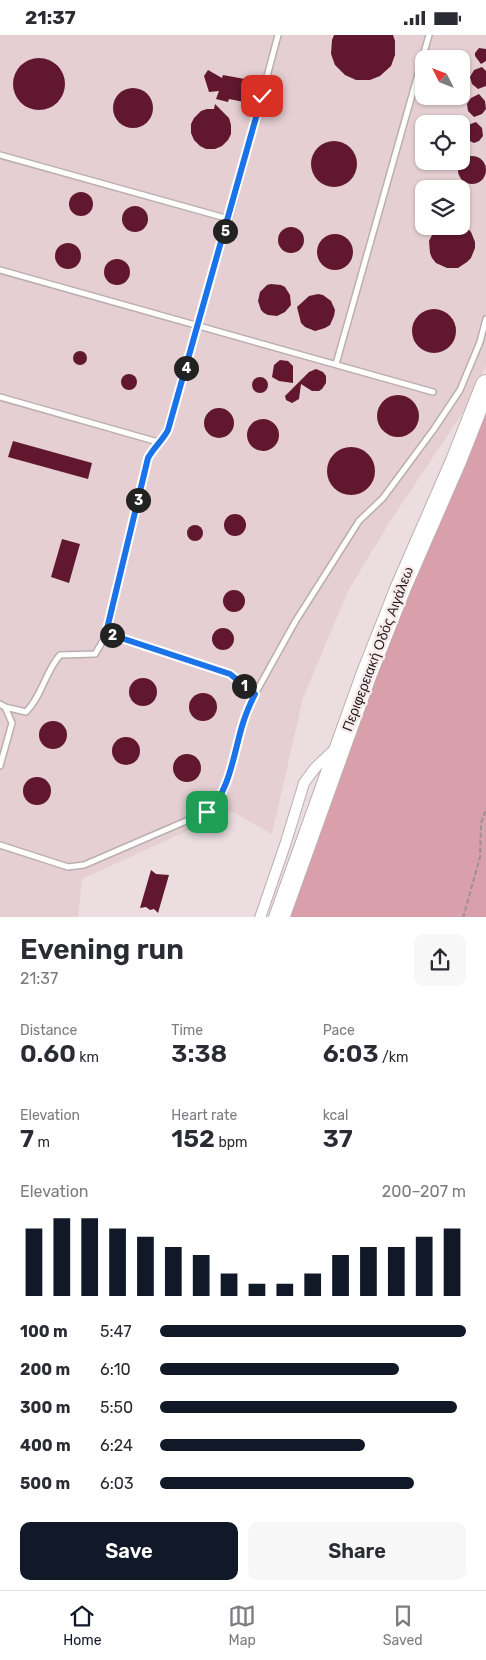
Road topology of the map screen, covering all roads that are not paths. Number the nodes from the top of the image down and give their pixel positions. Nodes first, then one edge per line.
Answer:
1 (278, 35) edge
2 (429, 35) edge
3 (0, 155) edge
4 (228, 219) junction
5 (0, 269) edge
6 (486, 319) edge
7 (198, 326) junction
8 (336, 364) junction
9 (486, 385) edge
10 (433, 392) dead end
11 (0, 397) edge
12 (158, 442) junction
13 (106, 633) junction
14 (255, 694) junction
15 (2, 706) edge
16 (342, 742) junction
17 (0, 766) edge
18 (0, 845) edge
19 (260, 917) edge
20 (279, 917) edge

1 - 4 lane
2 - 8 lane
3 - 4 lane
4 - 7 lane
5 - 7 lane
6 - 14 lane
7 - 8 lane
7 - 12 lane
8 - 10 lane
9 - 16 highway, Περιφερειακή Οδός Αιγάλεω
11 - 12 lane
12 - 13 lane
13 - 14 lane
13 - 15 lane
14 - 18 lane
15 - 17 lane
16 - 19 street
16 - 20 highway, Περιφερειακή Οδός Αιγάλεω

